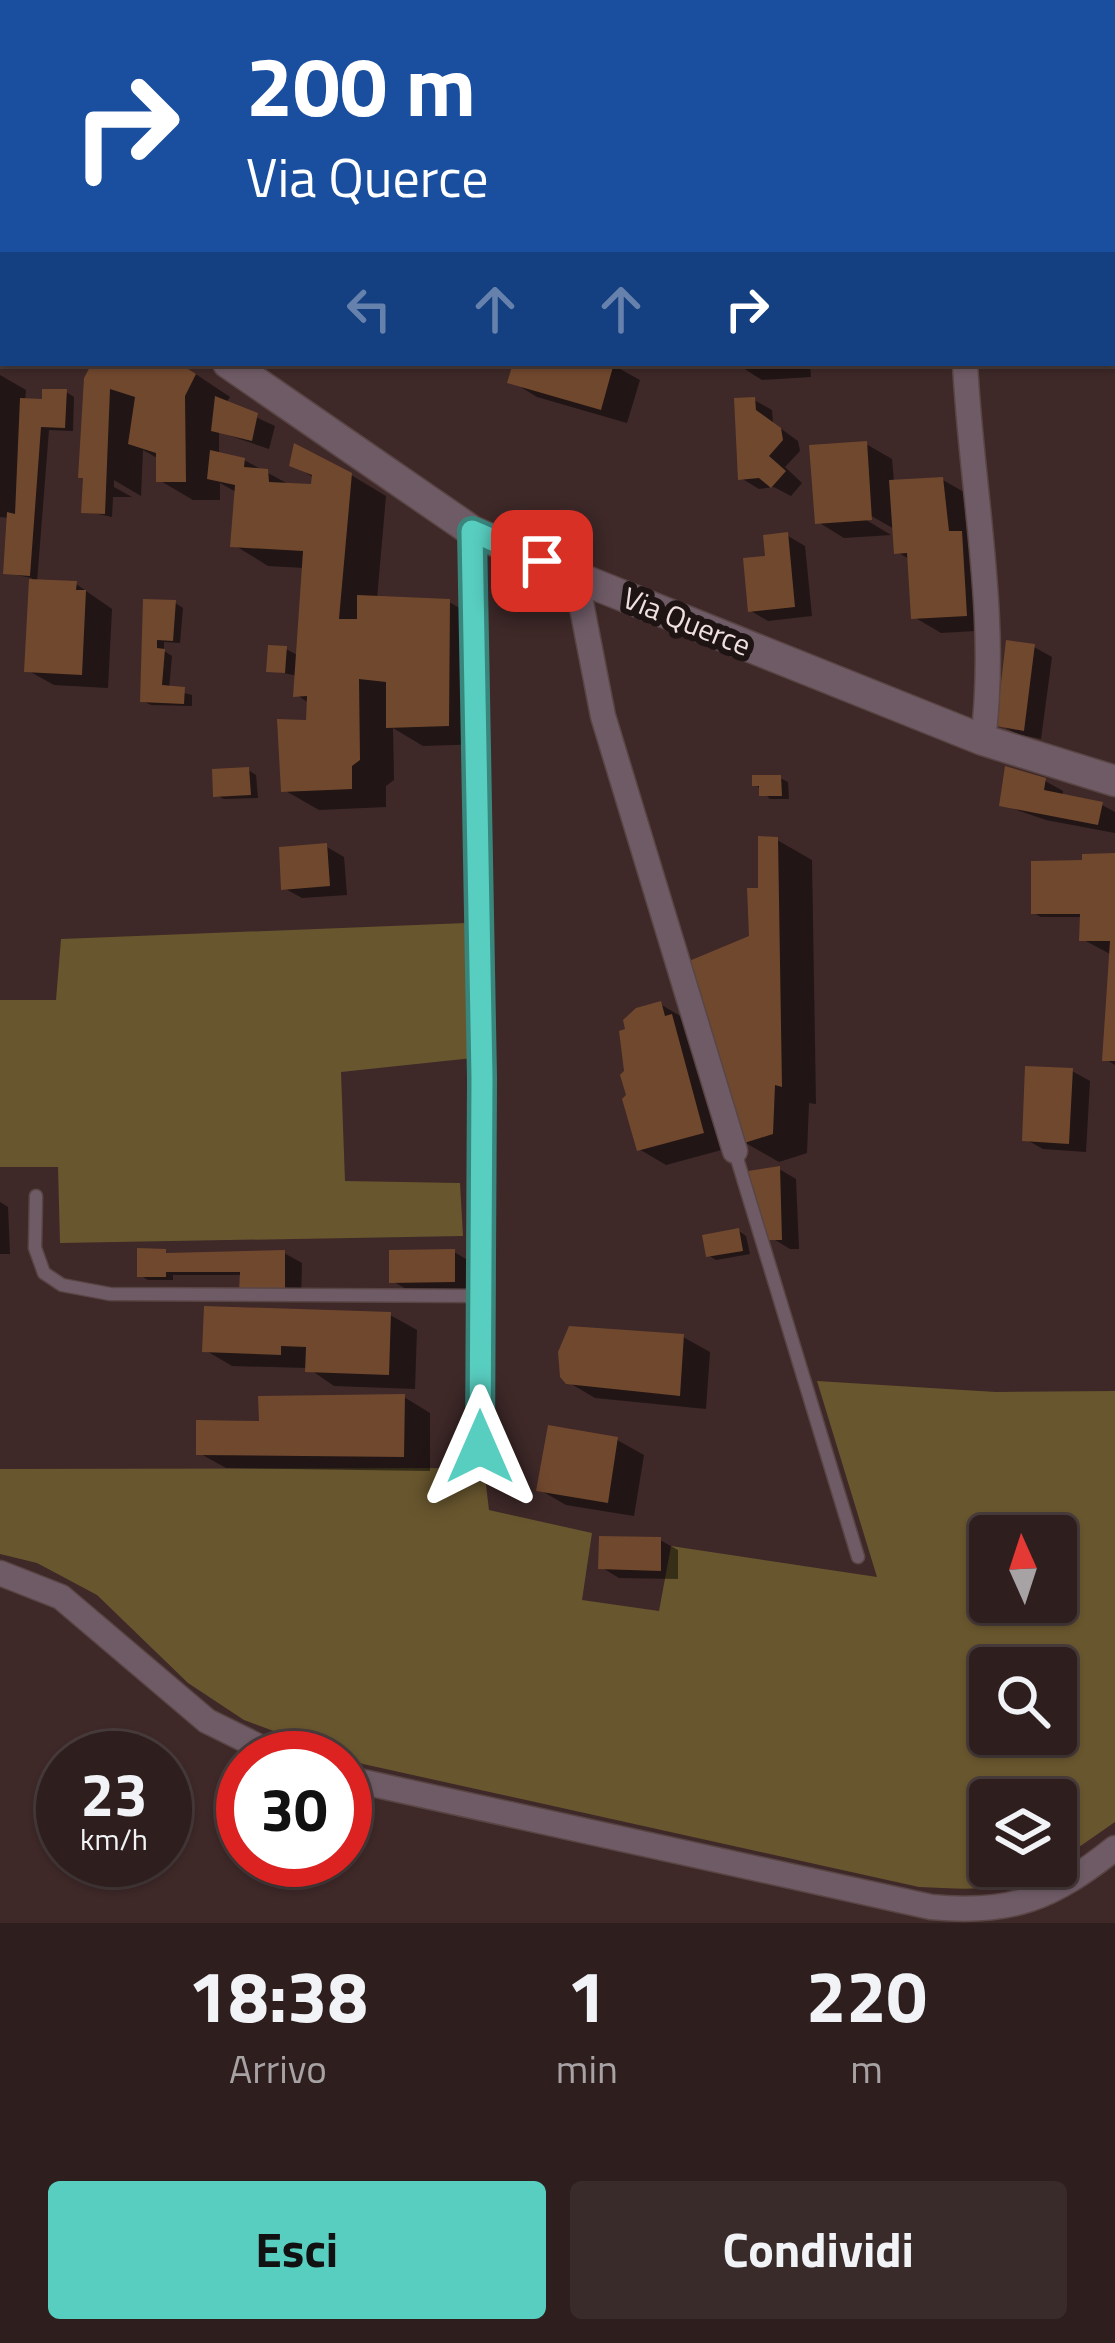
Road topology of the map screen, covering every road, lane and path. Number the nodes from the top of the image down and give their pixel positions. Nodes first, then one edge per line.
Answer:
1 (232, 366) edge
2 (964, 366) edge
3 (472, 531) junction
4 (576, 577) junction
5 (983, 740) junction
6 (1115, 781) edge
7 (735, 1151) joint
8 (36, 1196) dead end
9 (481, 1296) junction
10 (480, 1447) dead end
11 (858, 1556) dead end
12 (0, 1573) edge
13 (227, 1731) edge
14 (372, 1784) edge
15 (1115, 1849) edge

1 - 3 street, Via Querce
2 - 5 street
3 - 4 street, Via Querce
3 - 9 street
4 - 5 street, Via Querce
4 - 7 street
5 - 6 street, Via Querce
7 - 11 lane
8 - 9 lane
9 - 10 street
12 - 13 street
14 - 15 street

